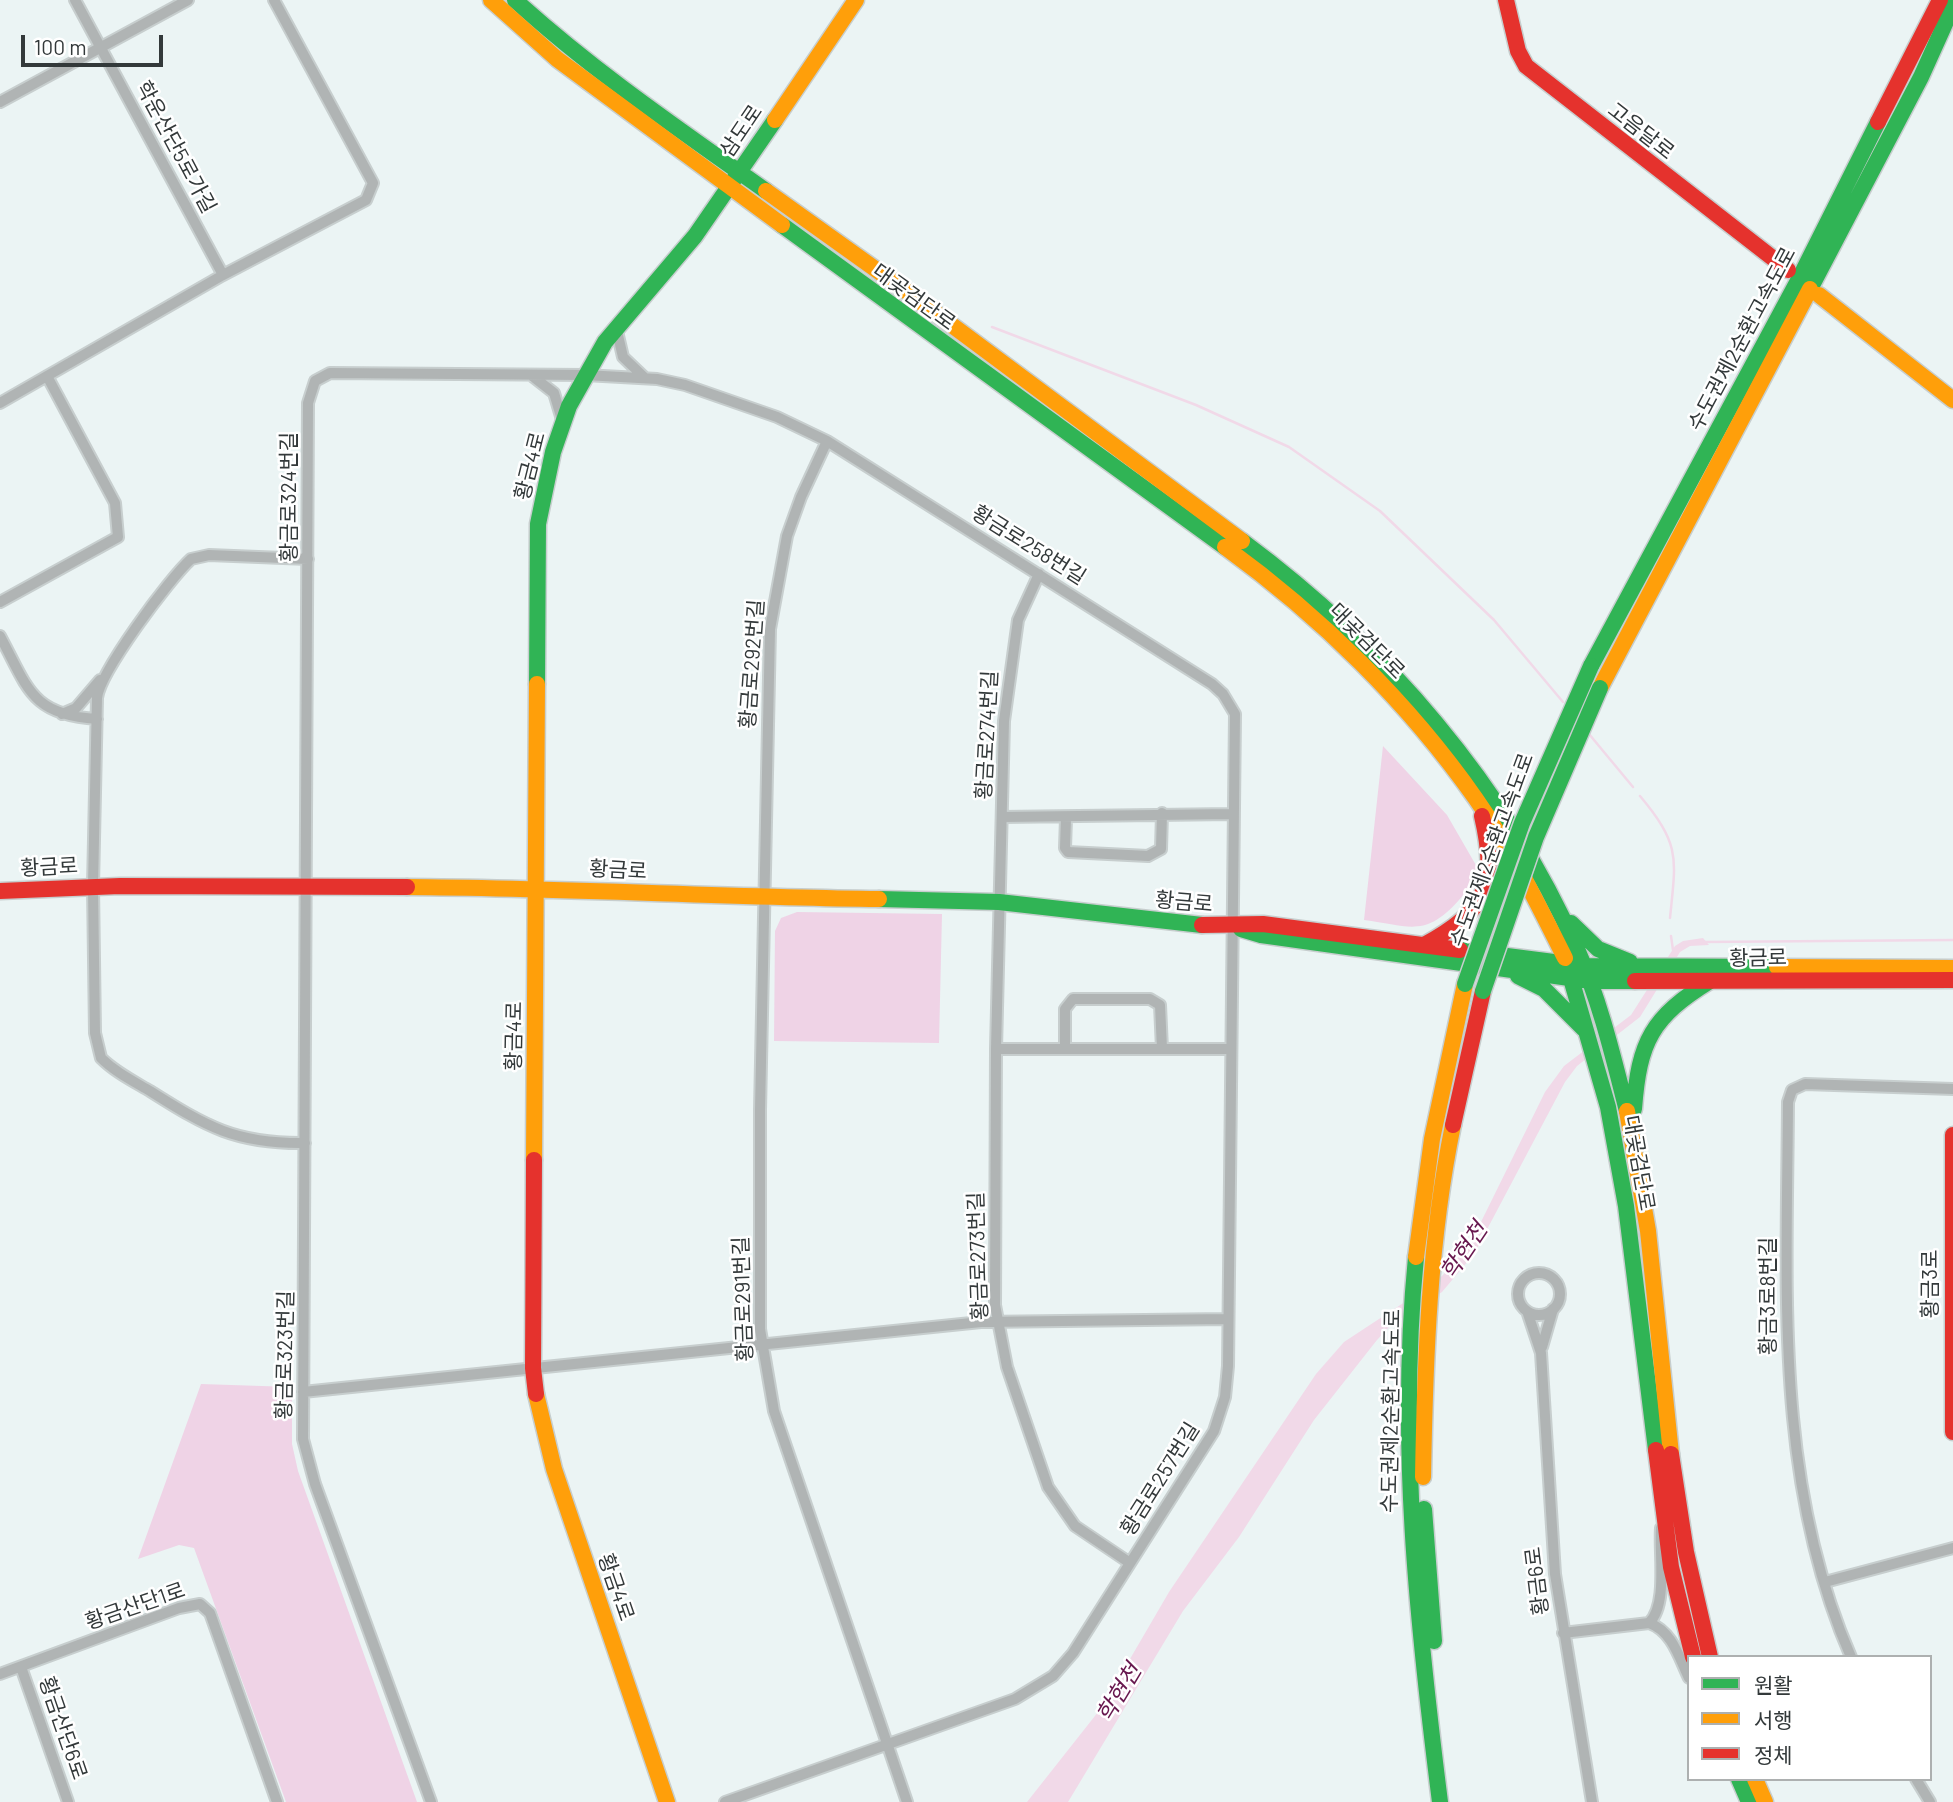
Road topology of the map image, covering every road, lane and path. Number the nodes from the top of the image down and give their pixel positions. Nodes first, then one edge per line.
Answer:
1 (75, 0) edge
2 (188, 0) edge
3 (274, 0) edge
4 (491, 0) edge
5 (515, 0) edge
6 (856, 0) edge
7 (1506, 0) edge
8 (1940, 0) edge
9 (1953, 6) edge
10 (102, 47) junction
11 (0, 102) edge
12 (739, 172) junction
13 (729, 187) junction
14 (1788, 270) dead end
15 (223, 275) junction
16 (656, 282) joint
17 (1819, 295) dead end
18 (617, 327) junction
19 (531, 375) junction
20 (585, 375) junction
21 (47, 376) junction
22 (645, 377) junction
23 (1953, 400) edge
24 (0, 403) edge
25 (563, 423) junction
26 (827, 441) junction
27 (308, 559) junction
28 (1039, 574) junction
29 (0, 602) edge
30 (0, 636) edge
31 (102, 678) junction
32 (62, 714) junction
33 (75, 718) junction
34 (97, 719) junction
35 (96, 739) junction
36 (1477, 800) junction
37 (1162, 813) junction
38 (1232, 814) junction
39 (1002, 817) junction
40 (1066, 818) junction
41 (93, 886) junction
42 (308, 886) junction
43 (535, 888) junction
44 (0, 891) edge
45 (764, 898) junction
46 (999, 902) junction
47 (1560, 911) junction
48 (1232, 926) junction
49 (1424, 945) junction
50 (1631, 963) junction
51 (1953, 968) edge
52 (1503, 969) junction
53 (1571, 971) junction
54 (1588, 974) junction
55 (1713, 980) junction
56 (1953, 980) edge
57 (1585, 1027) junction
58 (1065, 1048) junction
59 (996, 1049) junction
60 (1162, 1049) junction
61 (1230, 1049) junction
62 (1953, 1089) edge
63 (1633, 1125) junction
64 (1953, 1135) edge
65 (305, 1143) junction
66 (1553, 1308) junction
67 (1527, 1311) junction
68 (1227, 1319) junction
69 (997, 1321) junction
70 (761, 1346) junction
71 (1541, 1353) junction
72 (533, 1368) junction
73 (303, 1392) junction
74 (1953, 1432) edge
75 (1662, 1510) junction
76 (1953, 1548) edge
77 (1130, 1563) junction
78 (1825, 1582) junction
79 (1649, 1623) junction
80 (1563, 1633) junction
81 (1692, 1655) edge
82 (1709, 1655) edge
83 (1850, 1655) edge
84 (21, 1667) junction
85 (0, 1674) edge
86 (1687, 1674) edge
87 (888, 1745) junction
88 (1740, 1781) edge
89 (1756, 1781) edge
90 (1917, 1781) edge
91 (68, 1802) edge
92 (277, 1802) edge
93 (430, 1802) edge
94 (667, 1802) edge
95 (725, 1802) edge
96 (907, 1802) edge
97 (1440, 1802) edge
98 (1454, 1802) edge
99 (1592, 1802) edge
100 (1749, 1802) edge
101 (1765, 1802) edge
102 (1930, 1802) edge

1 - 10 street, 학운산단5로가길
2 - 10 street
3 - 15 street
4 - 13 main road, 대곶검단로
5 - 12 main road, 대곶검단로
6 - 12 main road, 삼도로
7 - 14 main road, 고음달로
8 - 97 main road, 수도권제2순환고속도로, bridge
9 - 98 main road, 수도권제2순환고속도로, bridge
10 - 11 street
10 - 15 street, 학운산단5로가길
12 - 13 main road, 삼도로
12 - 47 main road, 대곶검단로
13 - 16 main road, 삼도로
13 - 36 main road, 대곶검단로
15 - 21 street
16 - 18 main road, 황금4로
17 - 23 main road
18 - 20 main road, 황금4로
18 - 22 street
19 - 20 street, 황금로324번길
19 - 25 street
19 - 27 street, 황금로324번길
20 - 22 street, 황금로258번길
20 - 25 main road, 황금4로
21 - 24 street
21 - 29 street
22 - 26 street, 황금로258번길
25 - 43 main road, 황금4로
26 - 28 street, 황금로258번길
26 - 45 street, 황금로292번길
27 - 31 street
27 - 42 street, 황금로324번길
28 - 38 street, 황금로258번길
28 - 39 street, 황금로274번길
30 - 32 street
31 - 32 street
31 - 34 street
32 - 33 street
33 - 34 street
33 - 35 street
34 - 35 street
35 - 41 street
36 - 49 main road
36 - 53 main road, 대곶검단로
37 - 38 street
37 - 40 street
37 - 40 street
38 - 48 street, 황금로258번길
39 - 40 street
39 - 46 street, 황금로274번길
41 - 42 main road, 황금로
41 - 44 main road, 황금로
41 - 65 street
42 - 43 main road, 황금로
42 - 65 street, 황금로323번길
43 - 45 main road, 황금로
43 - 72 main road, 황금4로
45 - 46 main road, 황금로
45 - 70 street, 황금로291번길
46 - 48 main road, 황금로
46 - 59 street, 황금로273번길
47 - 50 main road
47 - 54 main road, 대곶검단로
48 - 49 main road, 황금로
48 - 52 main road, 황금로
48 - 61 street, 황금로257번길
49 - 53 main road, 황금로
50 - 51 main road, 황금로
50 - 54 main road, 황금로
52 - 53 main road, 황금로
52 - 57 main road
53 - 54 main road, 황금로
53 - 57 main road, 대곶검단로
54 - 55 main road, 황금로
54 - 63 main road, 대곶검단로
55 - 56 main road, 황금로
55 - 63 main road
57 - 75 main road, 대곶검단로
58 - 59 street
58 - 60 street
58 - 60 street
59 - 69 street, 황금로273번길
60 - 61 street
61 - 68 street, 황금로257번길
62 - 78 street, 황금3로8번길
63 - 82 main road, 대곶검단로
64 - 74 main road, 황금3로
65 - 73 street, 황금로323번길
66 - 67 street
66 - 67 street
66 - 71 street
67 - 71 street
68 - 69 street
68 - 77 street, 황금로257번길
69 - 70 street
69 - 77 street, 황금로273번길
70 - 72 street
70 - 87 street, 황금로291번길
71 - 80 street, 황금6로
72 - 73 street
72 - 94 main road, 황금4로
73 - 93 street, 황금로323번길
75 - 79 street
75 - 81 main road, 대곶검단로
76 - 78 street
77 - 87 street, 황금로257번길
78 - 83 street, 황금3로8번길
79 - 80 street
79 - 86 street
80 - 99 street, 황금6로
84 - 85 street, 황금산단1로
84 - 91 street, 황금산단6로
84 - 92 street, 황금산단1로
87 - 95 street, 황금로257번길
87 - 96 street, 황금로291번길
88 - 100 main road
89 - 101 main road
90 - 102 street

